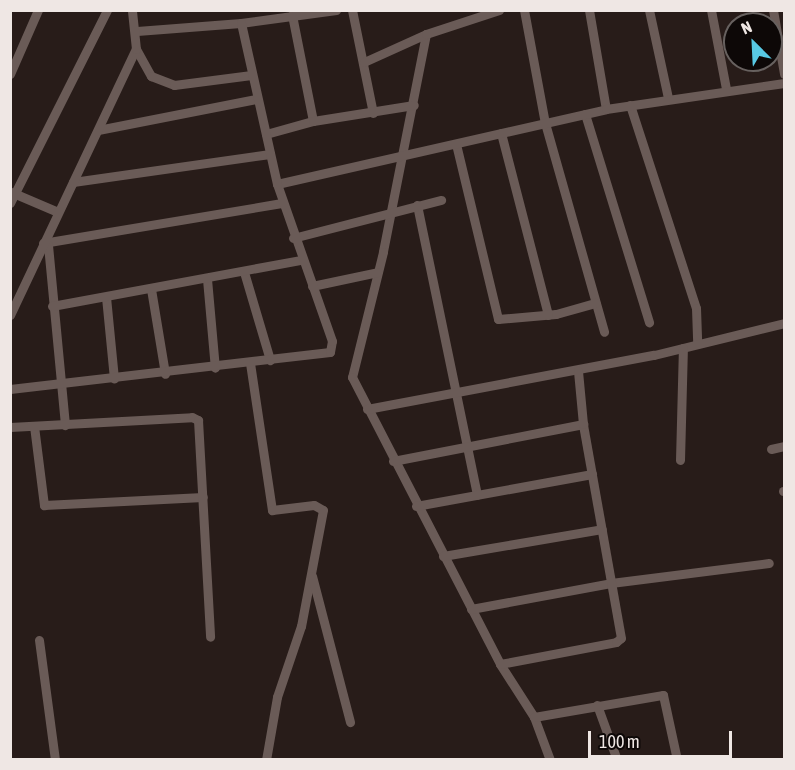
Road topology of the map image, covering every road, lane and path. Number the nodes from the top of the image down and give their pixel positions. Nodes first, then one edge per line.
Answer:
1 (38, 10) edge
2 (107, 10) edge
3 (132, 10) edge
4 (336, 10) edge
5 (352, 10) edge
6 (499, 10) edge
7 (524, 10) edge
8 (589, 10) edge
9 (650, 10) edge
10 (711, 10) edge
11 (773, 10) edge
12 (292, 15) junction
13 (241, 23) junction
14 (137, 31) junction
15 (426, 34) junction
16 (136, 49) junction
17 (364, 62) junction
18 (10, 74) edge
19 (784, 74) edge
20 (251, 75) junction
21 (784, 82) edge
22 (726, 89) junction
23 (668, 98) junction
24 (256, 99) junction
25 (414, 105) junction
26 (630, 105) junction
27 (606, 109) junction
28 (373, 113) junction
29 (585, 114) junction
30 (313, 121) junction
31 (545, 123) junction
32 (98, 130) junction
33 (266, 134) junction
34 (501, 134) junction
35 (456, 144) junction
36 (270, 154) junction
37 (402, 156) junction
38 (73, 182) junction
39 (277, 184) junction
40 (12, 196) edge
41 (441, 200) dead end
42 (282, 203) junction
43 (417, 205) junction
44 (390, 210) junction
45 (58, 212) junction
46 (293, 238) junction
47 (46, 244) junction
48 (300, 260) junction
49 (244, 272) junction
50 (378, 272) junction
51 (207, 279) junction
52 (312, 286) junction
53 (151, 289) junction
54 (106, 297) junction
55 (595, 303) junction
56 (52, 306) junction
57 (10, 315) edge
58 (548, 315) junction
59 (649, 322) dead end
60 (784, 323) edge
61 (604, 332) dead end
62 (697, 344) junction
63 (683, 348) junction
64 (270, 360) junction
65 (250, 363) junction
66 (216, 368) junction
67 (578, 371) junction
68 (165, 374) junction
69 (114, 379) junction
70 (60, 385) junction
71 (10, 389) edge
72 (455, 391) junction
73 (367, 409) junction
74 (583, 424) junction
75 (65, 425) junction
76 (34, 426) junction
77 (10, 427) edge
78 (784, 446) edge
79 (466, 447) junction
80 (771, 449) dead end
81 (680, 460) dead end
82 (393, 461) junction
83 (592, 474) junction
84 (477, 495) junction
85 (204, 496) junction
86 (416, 506) junction
87 (602, 529) junction
88 (443, 556) junction
89 (769, 563) dead end
90 (312, 574) junction
91 (611, 583) junction
92 (471, 609) junction
93 (210, 637) dead end
94 (39, 640) dead end
95 (500, 664) junction
96 (597, 705) junction
97 (534, 717) junction
98 (350, 722) dead end
99 (55, 759) edge
100 (266, 759) edge
101 (550, 759) edge
102 (617, 759) edge
103 (678, 759) edge

1 - 18 street
2 - 40 street
3 - 14 street
4 - 12 street
5 - 17 street
6 - 15 street
7 - 31 street
8 - 27 street
9 - 23 street
10 - 22 street
11 - 19 street
12 - 13 street
12 - 30 street
13 - 14 street
13 - 20 street
14 - 16 street
15 - 17 street
15 - 25 street
16 - 20 street
16 - 32 street
17 - 28 street
20 - 24 street
21 - 22 street
22 - 23 street
23 - 26 street
24 - 32 street
24 - 33 street
25 - 28 street
25 - 37 street
26 - 27 street
26 - 62 street
27 - 29 street
28 - 30 street
29 - 31 street
29 - 59 street
30 - 33 street
31 - 34 street
31 - 55 street
32 - 38 street
33 - 36 street
34 - 35 street
34 - 58 street
35 - 37 street
35 - 58 street
36 - 38 street
36 - 39 street
37 - 39 street
37 - 44 street
38 - 45 street
39 - 42 street
40 - 45 street
41 - 43 street
42 - 46 street
42 - 47 street
43 - 44 street
43 - 72 street
44 - 46 street
44 - 50 street
45 - 47 street
46 - 48 street
47 - 56 street
47 - 57 street
48 - 49 street
48 - 52 street
49 - 51 street
49 - 64 street
50 - 52 street
50 - 73 street
51 - 53 street
51 - 66 street
52 - 64 street
53 - 54 street
53 - 68 street
54 - 56 street
54 - 69 street
55 - 58 street
55 - 61 street
56 - 70 street
60 - 62 street
62 - 63 street
63 - 67 street
63 - 81 street
64 - 65 street
65 - 66 street
65 - 90 street
66 - 68 street
67 - 72 street
67 - 74 street
68 - 69 street
69 - 70 street
70 - 71 street
70 - 75 street
72 - 73 street
72 - 79 street
73 - 82 street
74 - 79 street
74 - 83 street
75 - 76 street
75 - 85 street
76 - 77 street
76 - 85 street
78 - 80 street
79 - 82 street
79 - 84 street
82 - 86 street
83 - 84 street
83 - 87 street
84 - 86 street
85 - 93 street
86 - 88 street
87 - 88 street
87 - 91 street
88 - 92 street
89 - 91 street
90 - 98 street
90 - 100 street
91 - 92 street
91 - 95 street
92 - 95 street
94 - 99 street
95 - 97 street
96 - 97 street
96 - 102 street
96 - 103 street
97 - 101 street

